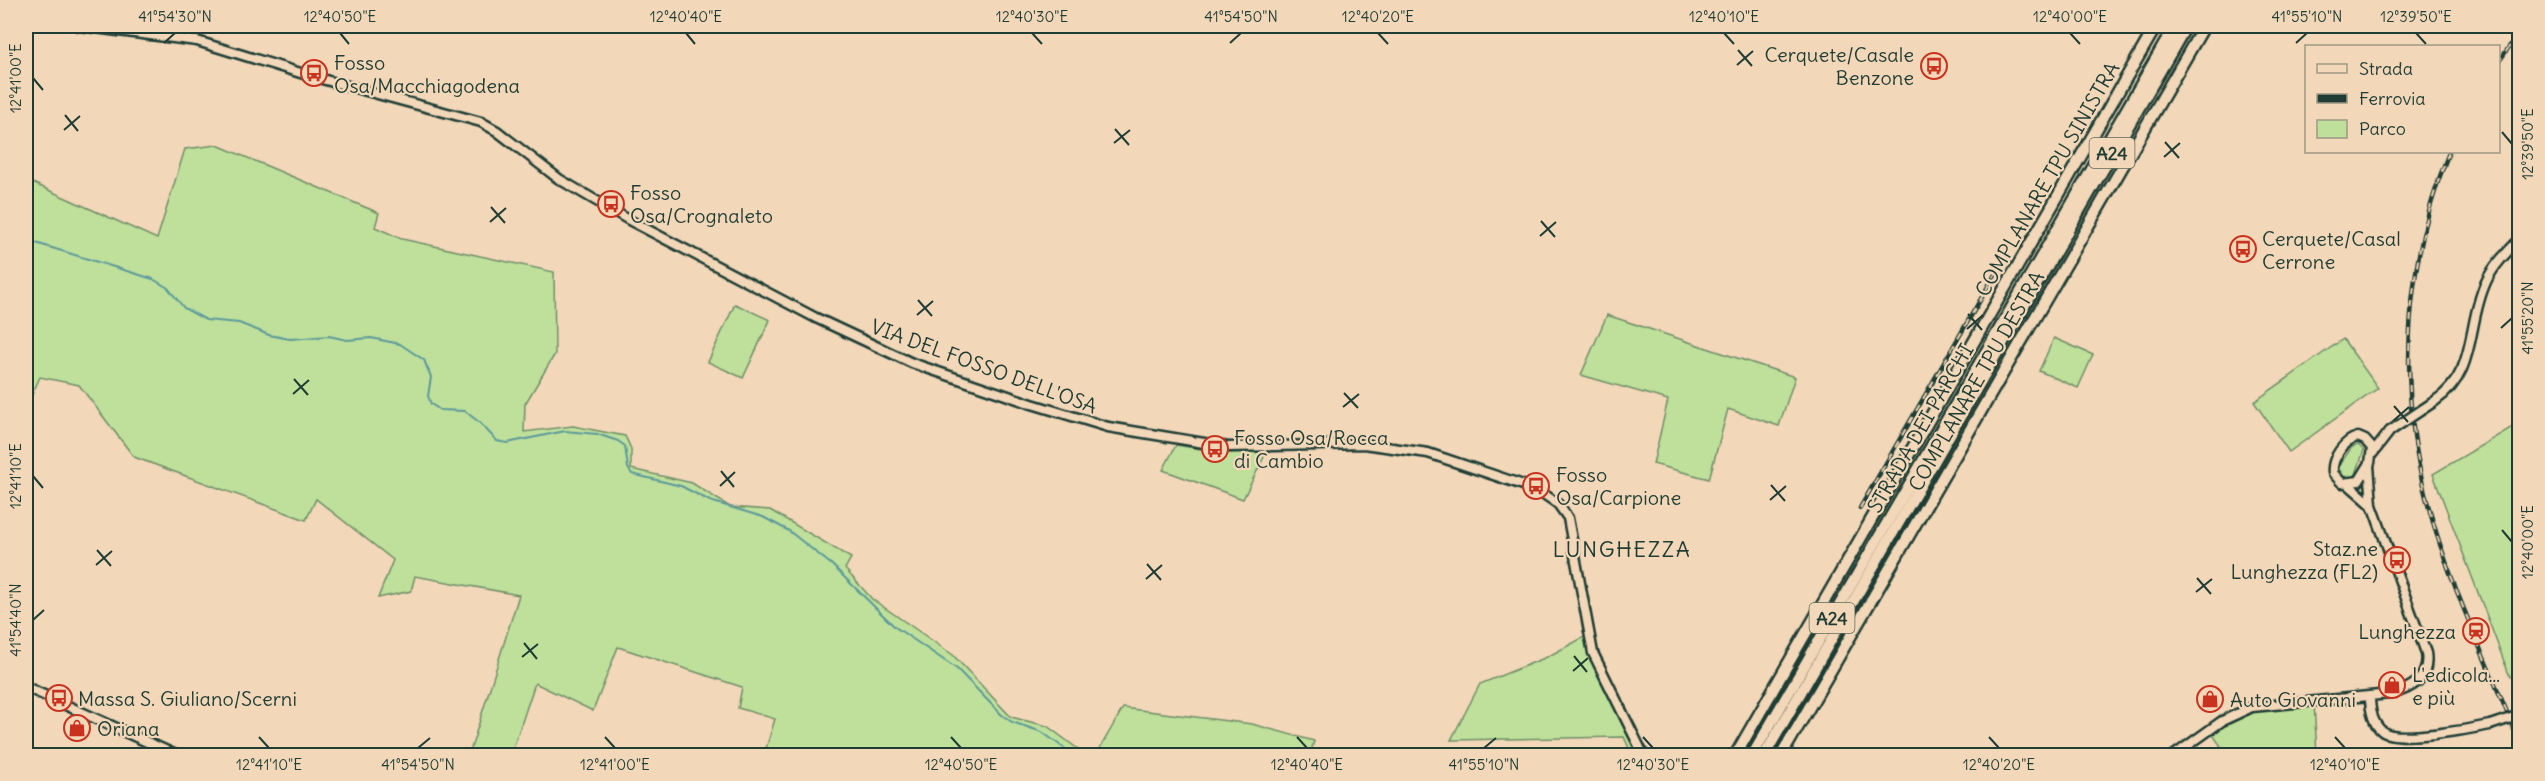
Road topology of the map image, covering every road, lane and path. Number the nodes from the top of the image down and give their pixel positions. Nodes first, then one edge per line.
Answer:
1 (79, 26) edge
2 (2156, 26) edge
3 (2175, 26) edge
4 (2186, 26) edge
5 (2203, 27) edge
6 (2520, 239) edge
7 (2033, 279) junction
8 (2390, 431) junction
9 (2367, 441) junction
10 (2373, 453) junction
11 (2369, 465) junction
12 (1915, 483) junction
13 (2348, 484) junction
14 (2372, 505) junction
15 (26, 687) edge
16 (2370, 696) junction
17 (2520, 715) edge
18 (178, 756) edge
19 (1644, 756) edge
20 (1735, 756) edge
21 (1752, 756) edge
22 (1764, 756) edge
23 (1781, 756) edge
24 (2173, 756) edge

1 - 19 street, VIA DEL FOSSO DELL'OSA
2 - 20 highway, COMPLANARE TPU SINISTRA
3 - 7 highway, STRADA DEI PARCHI / A24
4 - 7 highway, STRADA DEI PARCHI / A24
5 - 23 highway, COMPLANARE TPU DESTRA
6 - 8 street, bridge
7 - 12 highway, STRADA DEI PARCHI / A24
8 - 9 street
8 - 10 street
9 - 10 street
9 - 13 street
10 - 11 street
11 - 13 street
11 - 14 street
12 - 21 highway, STRADA DEI PARCHI / A24
12 - 22 highway, STRADA DEI PARCHI / A24
13 - 14 street
14 - 16 street
15 - 18 street
16 - 17 street, bridge
16 - 24 street

